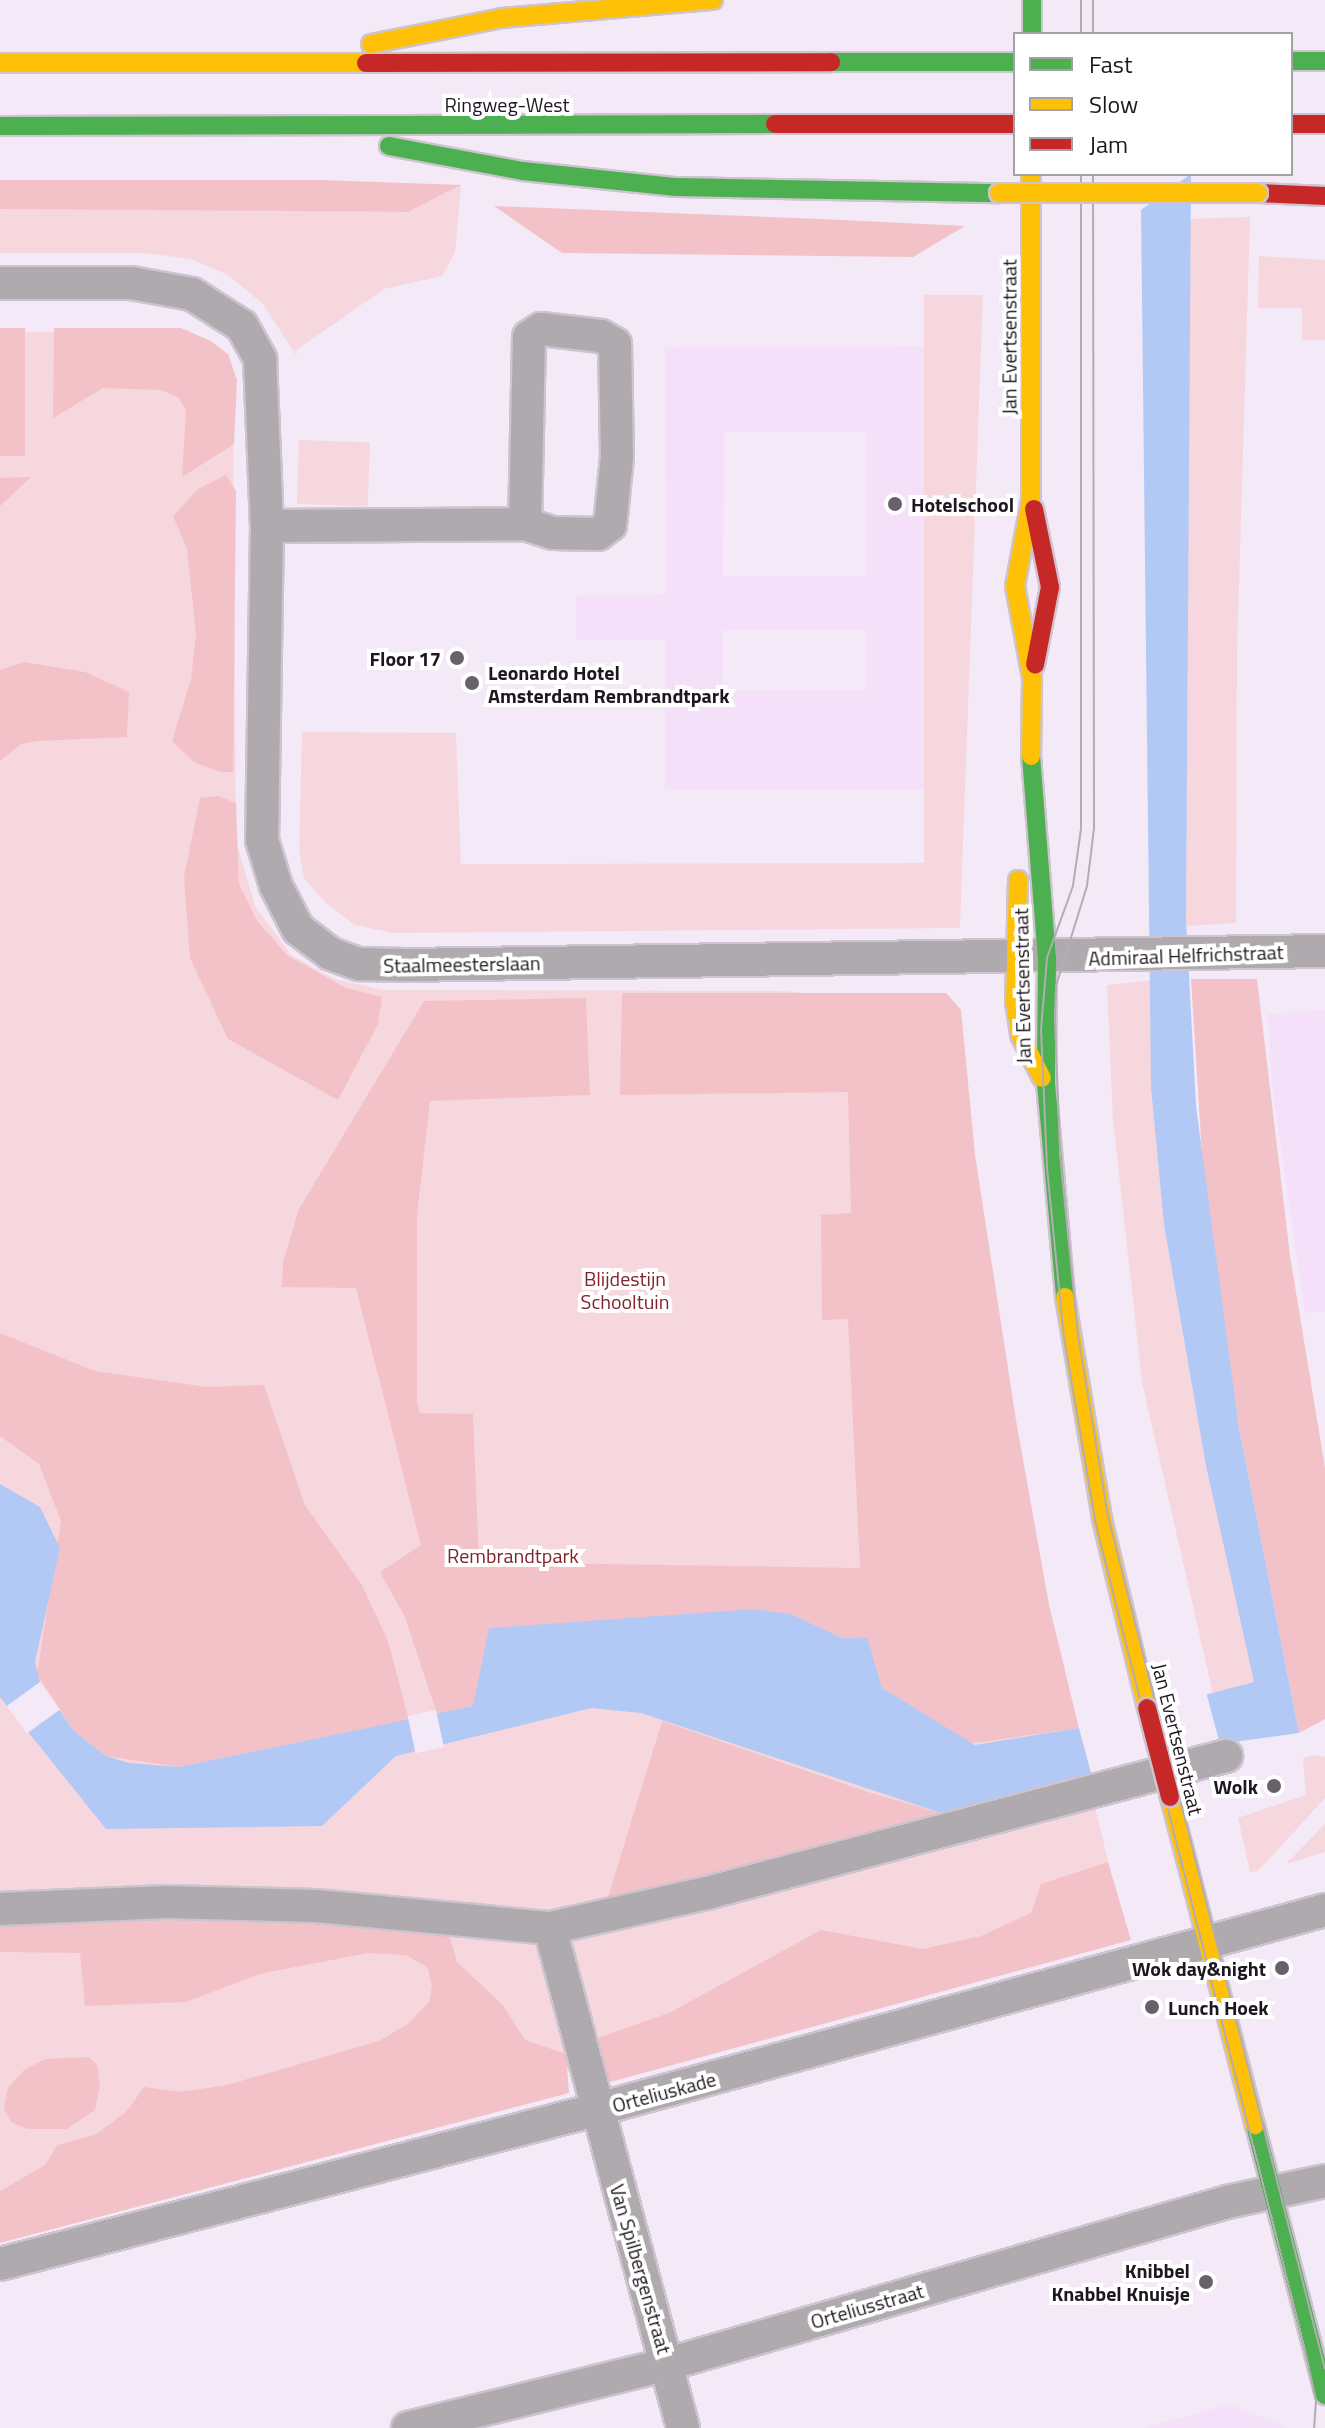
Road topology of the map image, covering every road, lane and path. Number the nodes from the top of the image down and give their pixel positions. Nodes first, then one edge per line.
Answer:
1 (713, 0) edge
2 (1032, 0) edge
3 (1032, 32) edge
4 (1293, 61) edge
5 (1325, 61) edge
6 (1013, 62) edge
7 (0, 63) edge
8 (274, 63) junction
9 (1013, 124) edge
10 (1293, 124) edge
11 (1325, 124) edge
12 (0, 126) edge
13 (291, 127) junction
14 (1031, 176) edge
15 (1325, 196) edge
16 (0, 283) edge
17 (1031, 500) junction
18 (525, 524) junction
19 (267, 526) junction
20 (1032, 678) junction
21 (1031, 792) junction
22 (1325, 951) edge
23 (1047, 958) junction
24 (1014, 959) junction
25 (1046, 1083) junction
26 (1226, 1756) dead end
27 (0, 1909) edge
28 (1325, 1910) edge
29 (550, 1928) junction
30 (1208, 1944) junction
31 (595, 2110) junction
32 (1325, 2181) edge
33 (1272, 2191) junction
34 (0, 2264) edge
35 (668, 2364) junction
36 (1325, 2395) edge
37 (408, 2428) edge
38 (683, 2428) edge

1 - 8 main road
2 - 3 main road
4 - 5 main road
6 - 8 main road, Ringweg-West
7 - 8 main road, Ringweg-West
9 - 13 main road, Ringweg-West
10 - 11 main road
12 - 13 main road, Ringweg-West
13 - 15 main road, bridge
14 - 17 main road, Jan Evertsenstraat
16 - 19 street, Staalmeesterslaan
17 - 20 main road, Jan Evertsenstraat
17 - 20 main road, Jan Evertsenstraat
18 - 18 street
18 - 19 street
19 - 24 street, Staalmeesterslaan
20 - 21 main road, Jan Evertsenstraat
21 - 23 main road, Jan Evertsenstraat
21 - 24 main road, Jan Evertsenstraat
22 - 23 street, Admiraal Helfrichstraat
23 - 24 street, Staalmeesterslaan
23 - 25 main road, Jan Evertsenstraat
24 - 25 main road, Jan Evertsenstraat
25 - 30 main road, Jan Evertsenstraat, bridge
26 - 29 street
27 - 29 street
28 - 30 street, Orteliuskade
29 - 31 street, Van Spilbergenstraat
30 - 31 street, Orteliuskade
30 - 33 main road, Jan Evertsenstraat
31 - 34 street, Orteliuskade
31 - 35 street, Van Spilbergenstraat
32 - 33 street, Orteliusstraat
33 - 35 street, Orteliusstraat
33 - 36 main road, Jan Evertsenstraat
35 - 37 street, Orteliusstraat
35 - 38 street, Van Spilbergenstraat

